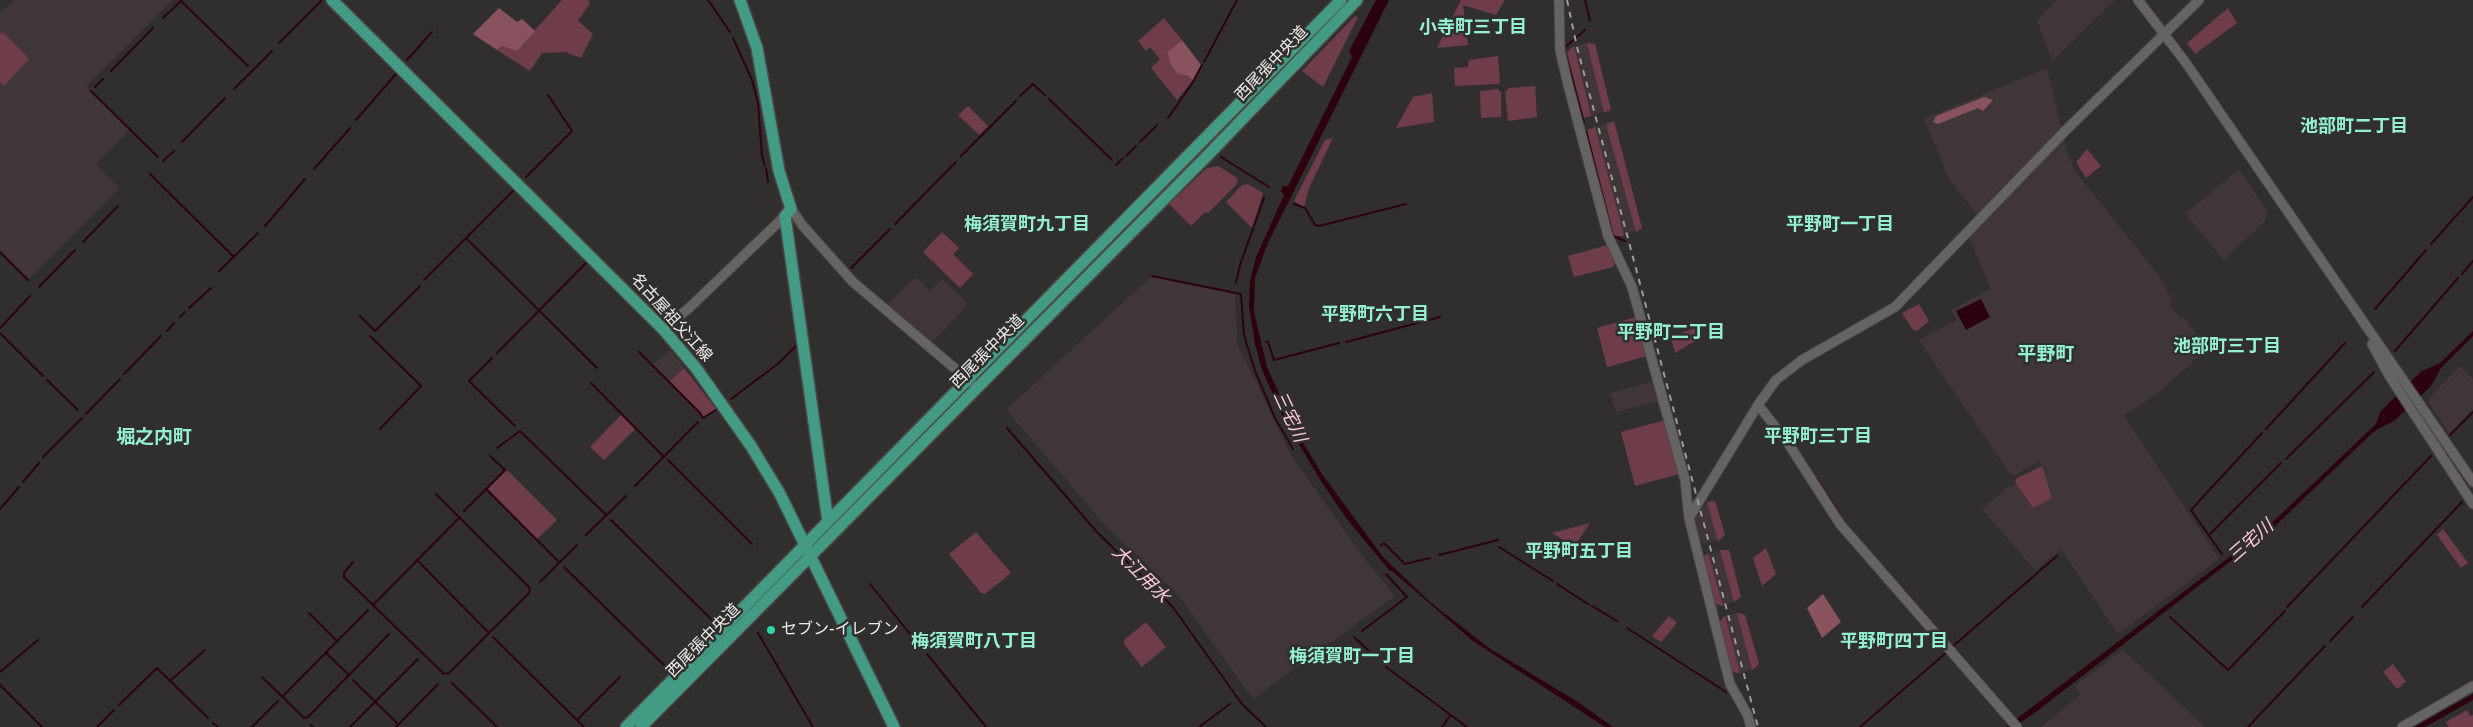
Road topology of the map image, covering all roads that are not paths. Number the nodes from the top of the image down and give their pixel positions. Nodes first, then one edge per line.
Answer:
1 (332, 0) edge
2 (740, 0) edge
3 (1341, 0) edge
4 (1357, 0) edge
5 (1559, 0) edge
6 (2138, 0) edge
7 (2199, 0) edge
8 (2165, 33) junction
9 (788, 212) junction
10 (2360, 319) junction
11 (663, 329) junction
12 (972, 383) junction
13 (1758, 405) junction
14 (2473, 482) edge
15 (2473, 504) edge
16 (1689, 518) junction
17 (828, 522) junction
18 (804, 546) junction
19 (810, 557) junction
20 (2473, 686) edge
21 (626, 727) edge
22 (641, 727) edge
23 (894, 727) edge
24 (1750, 727) edge
25 (2017, 727) edge
26 (2402, 727) edge

1 - 11 main road, 名古屋祖父江線
2 - 9 main road
3 - 12 main road, 西尾張中央道
4 - 12 main road, 西尾張中央道
5 - 16 street
6 - 8 street
7 - 8 street
8 - 10 street
8 - 13 street
9 - 11 street
9 - 12 street
9 - 17 main road
10 - 14 street
10 - 15 street
11 - 18 main road, 名古屋祖父江線
12 - 17 main road, 西尾張中央道
12 - 19 main road, 西尾張中央道
13 - 16 street
13 - 25 street
16 - 24 street
17 - 18 main road, 西尾張中央道
18 - 19 main road, 名古屋祖父江線
18 - 21 main road, 西尾張中央道
19 - 22 main road, 西尾張中央道
19 - 23 main road, 名古屋祖父江線
20 - 26 street

